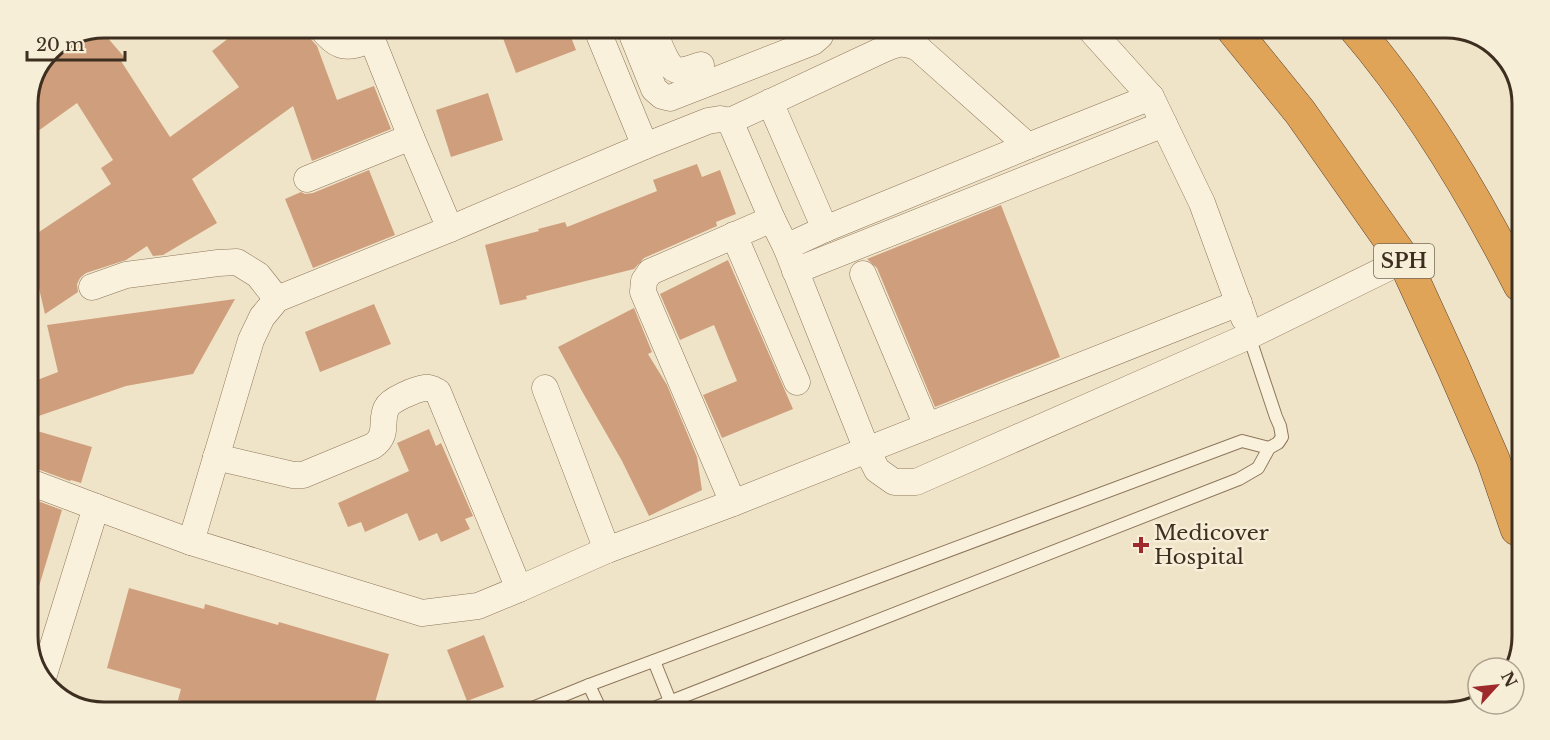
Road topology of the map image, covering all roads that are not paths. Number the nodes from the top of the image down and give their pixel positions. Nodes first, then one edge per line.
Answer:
1 (330, 38) edge
2 (364, 38) edge
3 (371, 38) edge
4 (601, 38) edge
5 (633, 38) edge
6 (661, 38) edge
7 (818, 38) edge
8 (1098, 38) edge
9 (1240, 38) edge
10 (1363, 38) edge
11 (698, 77) junction
12 (1150, 97) junction
13 (770, 102) junction
14 (719, 121) junction
15 (1164, 124) junction
16 (411, 137) junction
17 (645, 146) junction
18 (1028, 146) junction
19 (307, 179) dead end
20 (772, 219) junction
21 (450, 229) junction
22 (825, 229) junction
23 (734, 236) junction
24 (786, 247) junction
25 (842, 252) junction
26 (1404, 260) junction
27 (1512, 269) edge
28 (795, 271) junction
29 (92, 287) dead end
30 (277, 299) junction
31 (1239, 303) junction
32 (1249, 336) junction
33 (797, 382) dead end
34 (545, 388) dead end
35 (927, 426) junction
36 (1269, 448) junction
37 (867, 450) junction
38 (216, 457) junction
39 (38, 486) edge
40 (733, 502) junction
41 (96, 507) junction
42 (1512, 514) edge
43 (191, 542) junction
44 (607, 550) junction
45 (519, 589) junction
46 (654, 661) junction
47 (46, 669) edge
48 (589, 685) junction
49 (670, 701) joint
50 (547, 702) edge
51 (597, 702) edge

1 - 2 street
3 - 16 street
4 - 17 street
5 - 11 street
6 - 11 street
7 - 11 street
8 - 12 street
9 - 26 highway, SPH
10 - 27 highway
11 - 14 street
12 - 15 street
12 - 18 street
13 - 14 street
13 - 18 street
13 - 22 street
14 - 17 street
14 - 20 street
15 - 25 street
15 - 31 street
16 - 19 street
16 - 21 street
17 - 21 street
18 - 22 street
20 - 23 street
20 - 24 street
21 - 30 street
22 - 24 street
23 - 33 street
23 - 40 street
24 - 28 street
25 - 28 street
25 - 35 street
26 - 32 street
26 - 42 highway, SPH
28 - 37 street
29 - 30 street
30 - 38 street
31 - 32 street
31 - 35 street
32 - 36 lane
32 - 37 street
34 - 44 street
35 - 37 street
36 - 46 lane
36 - 49 lane
37 - 40 street
38 - 43 street
38 - 45 street
39 - 41 street
40 - 44 street
41 - 43 street
41 - 47 street
43 - 45 street
44 - 45 street
46 - 48 lane
46 - 49 lane
48 - 50 lane
48 - 51 lane

